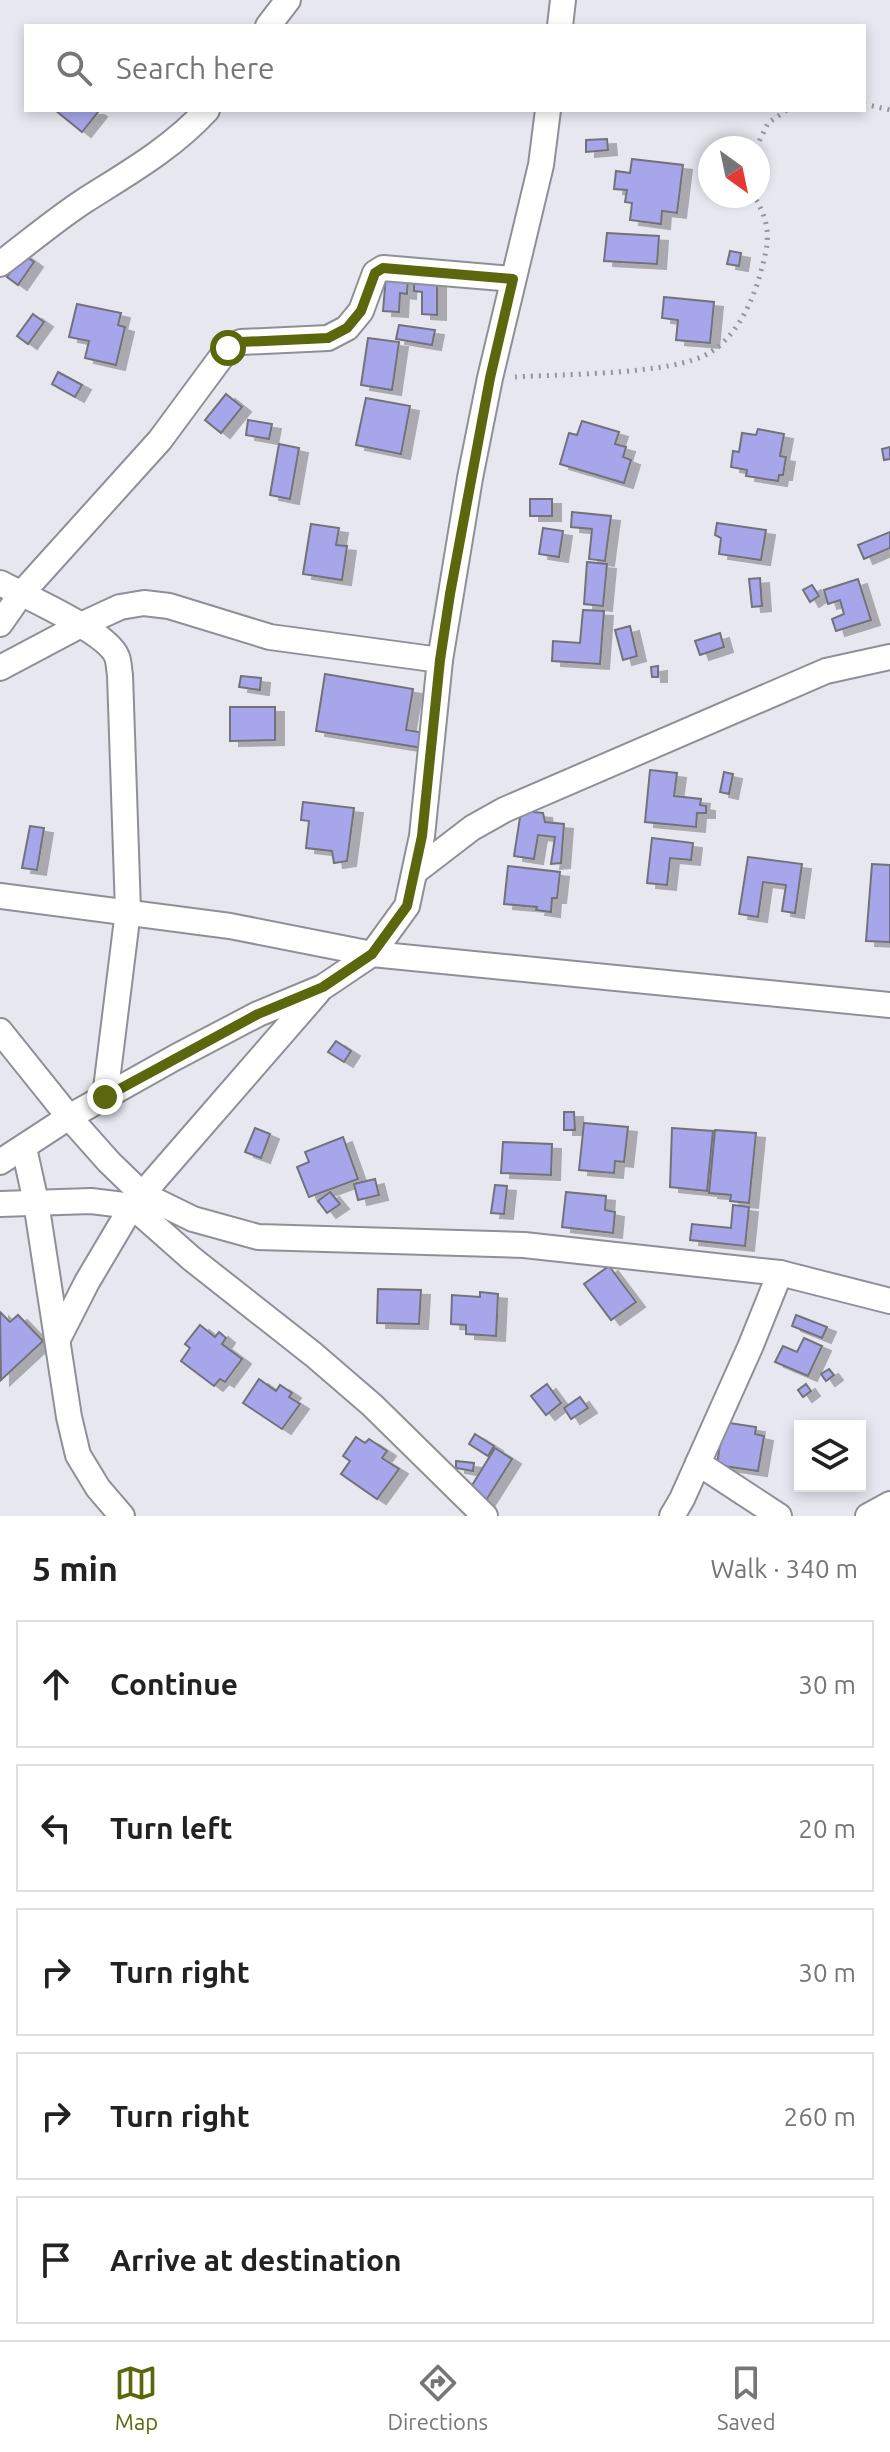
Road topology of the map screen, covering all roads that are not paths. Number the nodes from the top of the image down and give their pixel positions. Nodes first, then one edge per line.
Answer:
1 (288, 0) edge
2 (563, 0) edge
3 (270, 24) edge
4 (560, 24) edge
5 (205, 112) edge
6 (548, 112) edge
7 (0, 264) edge
8 (513, 279) junction
9 (11, 588) edge
10 (0, 624) edge
11 (81, 625) junction
12 (890, 657) edge
13 (440, 660) junction
14 (0, 668) edge
15 (416, 871) junction
16 (0, 896) edge
17 (128, 911) junction
18 (372, 954) junction
19 (323, 987) junction
20 (890, 1005) edge
21 (0, 1031) edge
22 (105, 1097) junction
23 (69, 1117) junction
24 (24, 1148) junction
25 (0, 1162) edge
26 (137, 1200) junction
27 (36, 1202) junction
28 (0, 1204) edge
29 (780, 1273) junction
30 (890, 1301) edge
31 (58, 1339) junction
32 (698, 1463) junction
33 (890, 1504) edge
34 (122, 1516) edge
35 (485, 1516) edge
36 (672, 1516) edge
37 (779, 1516) edge
38 (868, 1516) edge

1 - 3 street
2 - 4 street
5 - 7 street
6 - 8 street
8 - 9 street
8 - 13 street
9 - 10 street
9 - 11 street
11 - 13 street
11 - 14 street
11 - 17 street
12 - 15 street
13 - 15 street
15 - 18 street
16 - 17 street
17 - 18 street
17 - 22 street
18 - 19 street
18 - 20 street
19 - 22 street
19 - 26 street
21 - 23 street
22 - 23 street
23 - 24 street
23 - 26 street
24 - 25 street
24 - 27 street
26 - 27 street
26 - 29 street
26 - 31 street
26 - 35 street
27 - 28 street
27 - 31 street
29 - 30 street
29 - 32 street
31 - 34 street
32 - 36 street
32 - 37 street
33 - 38 street

